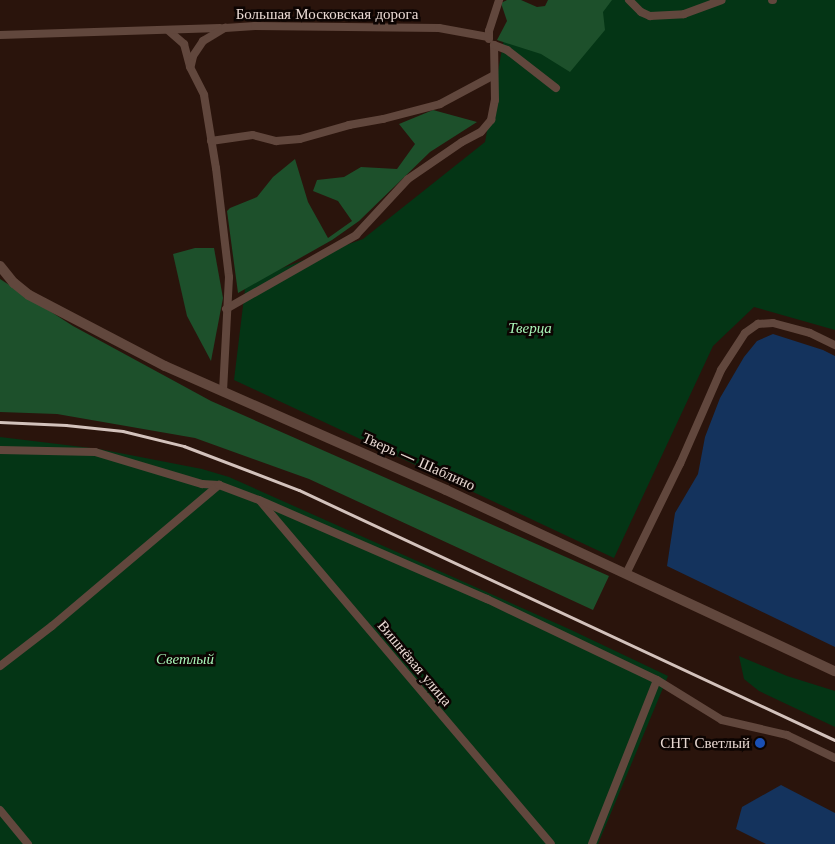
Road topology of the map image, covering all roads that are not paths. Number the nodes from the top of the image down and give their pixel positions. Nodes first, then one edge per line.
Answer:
1 (499, 0) edge
2 (629, 0) edge
3 (722, 0) edge
4 (225, 28) junction
5 (169, 31) junction
6 (0, 35) edge
7 (488, 37) junction
8 (494, 45) junction
9 (190, 68) junction
10 (494, 74) junction
11 (556, 88) dead end
12 (211, 141) junction
13 (0, 266) edge
14 (226, 309) junction
15 (835, 345) edge
16 (223, 391) junction
17 (0, 450) edge
18 (219, 485) junction
19 (259, 500) junction
20 (626, 574) junction
21 (0, 666) edge
22 (835, 671) edge
23 (657, 680) junction
24 (835, 758) edge
25 (0, 810) edge
26 (28, 844) edge
27 (550, 844) edge
28 (592, 844) edge

1 - 7 street
2 - 3 street
4 - 5 street, Большая Московская дорога
4 - 7 street, Большая Московская дорога
4 - 9 street, Большая Московская дорога
5 - 6 street, Большая Московская дорога
5 - 9 street
7 - 8 street
8 - 10 street
8 - 11 street
9 - 12 street
10 - 12 street
10 - 14 street
12 - 14 street
13 - 16 street, Тверь — Шаблино
14 - 16 street
15 - 20 street
16 - 20 street, Тверь — Шаблино
17 - 18 street
18 - 19 street
18 - 21 street
19 - 23 street
19 - 27 street, Вишнёвая улица
20 - 22 street, Тверь — Шаблино
23 - 24 street
23 - 28 street
25 - 26 street

